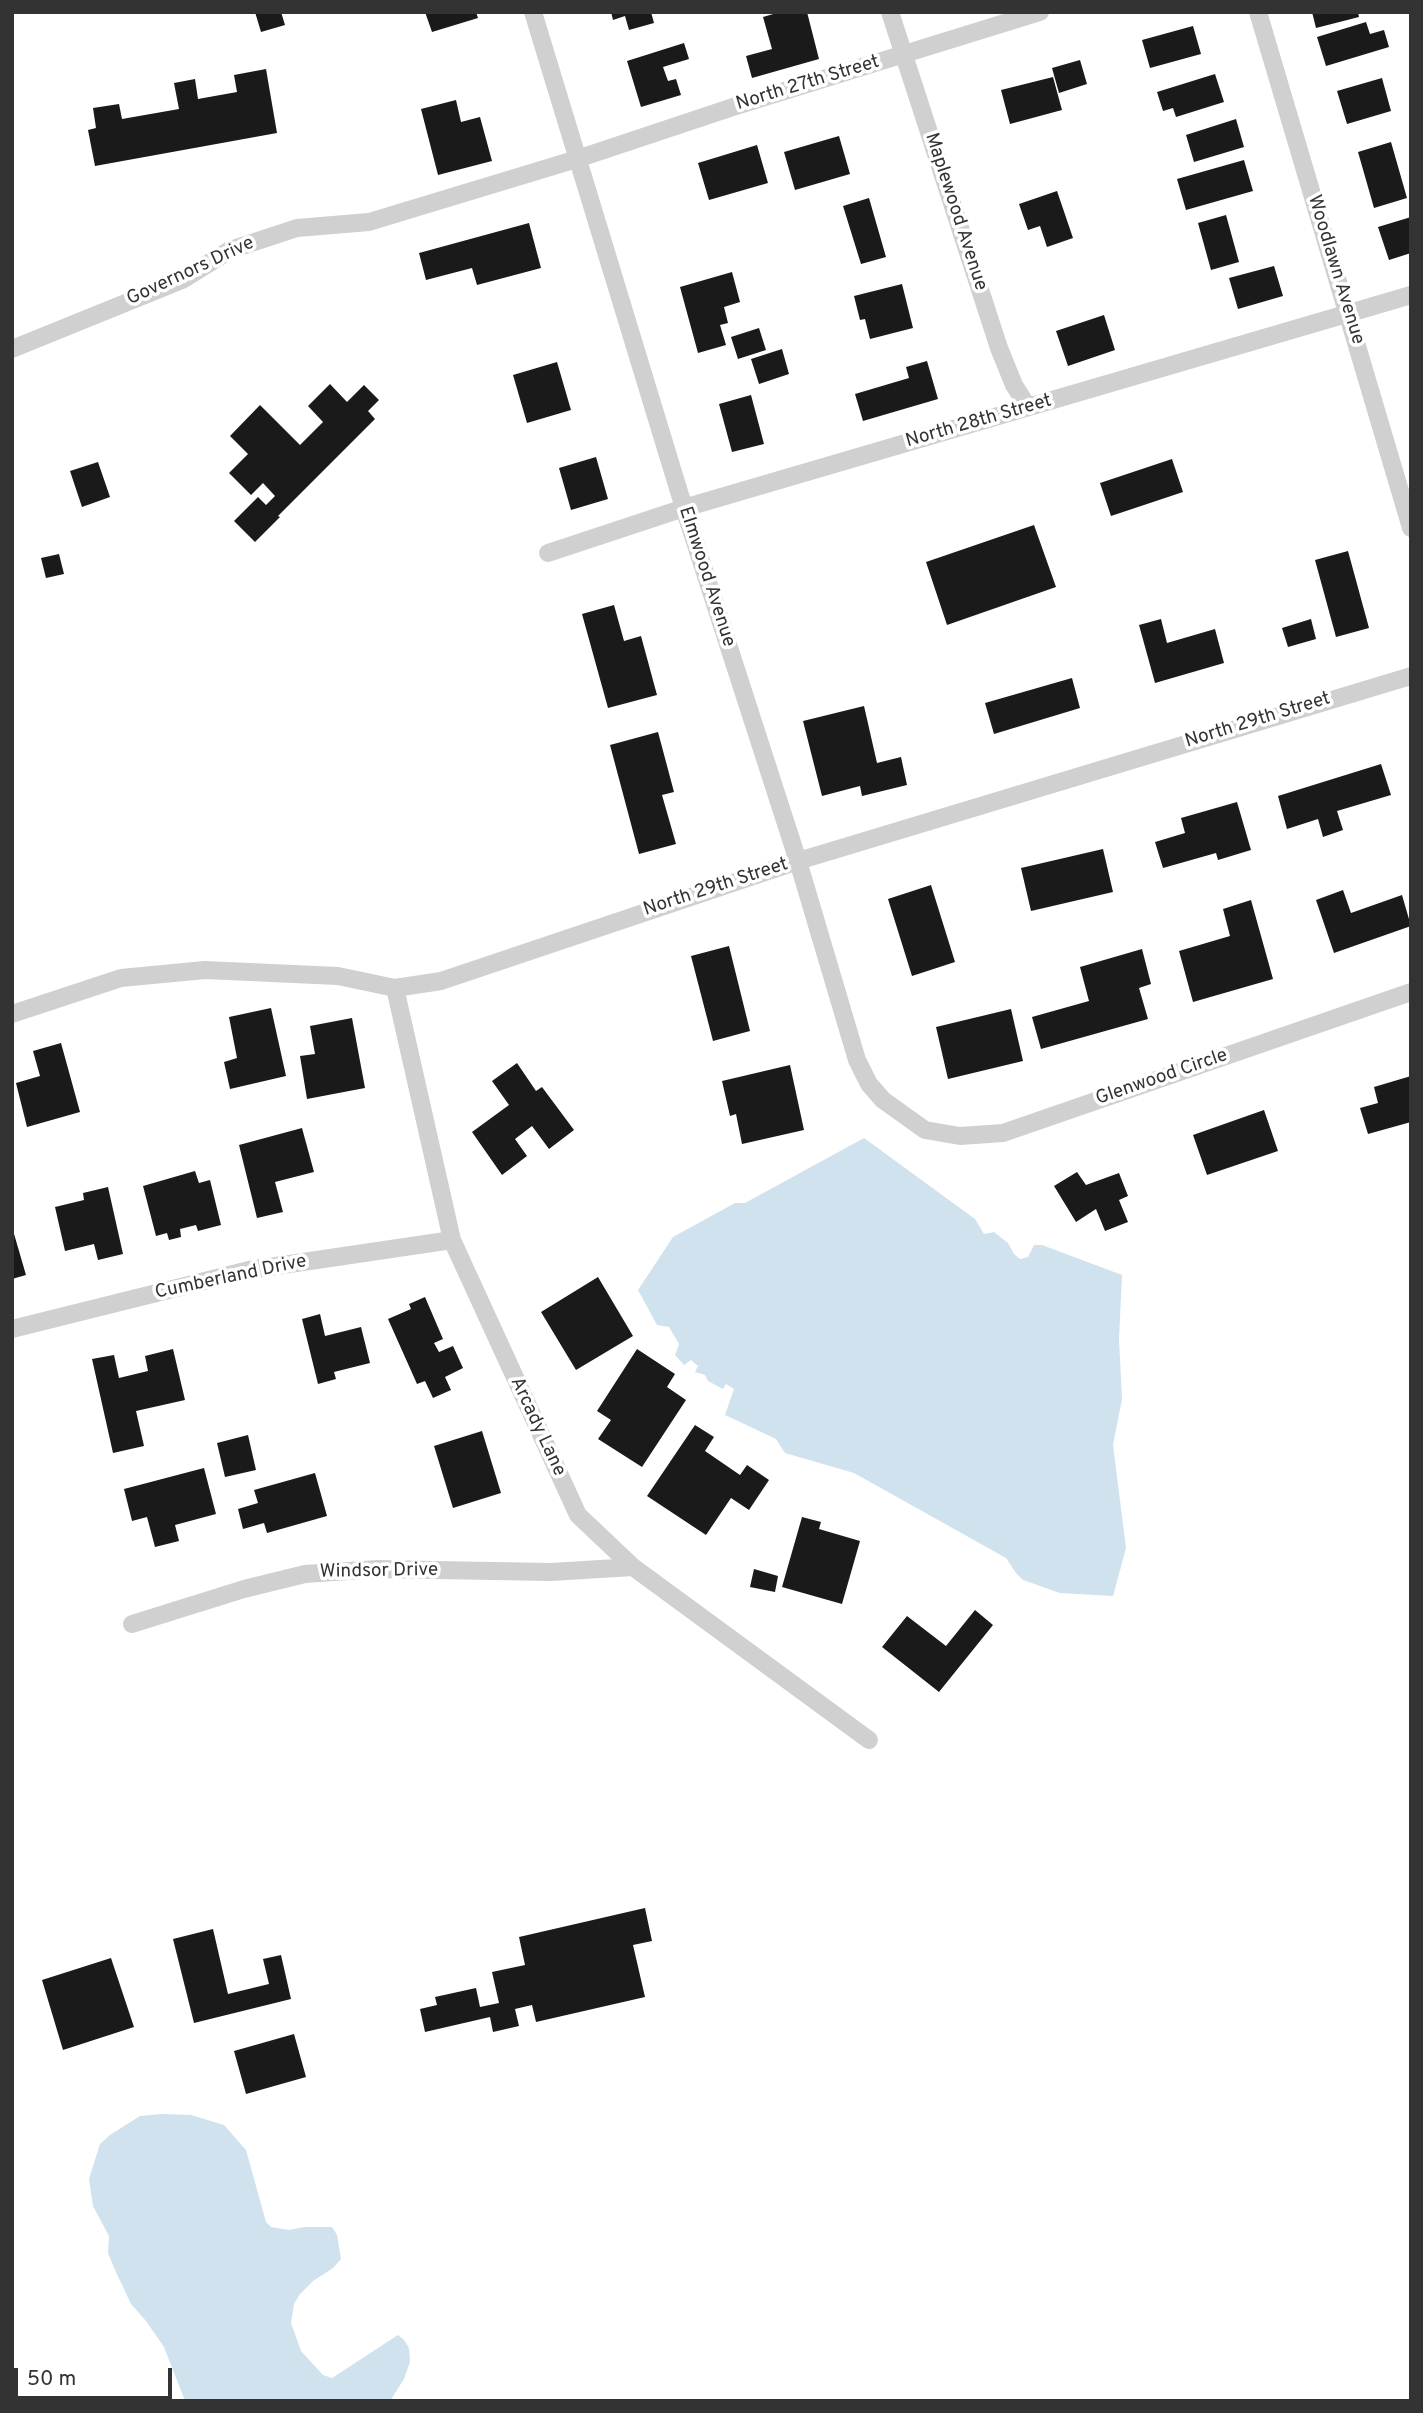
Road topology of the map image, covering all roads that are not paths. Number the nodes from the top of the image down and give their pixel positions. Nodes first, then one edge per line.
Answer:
1 (533, 12) edge
2 (890, 12) edge
3 (1040, 12) edge
4 (1258, 12) edge
5 (904, 54) junction
6 (577, 159) junction
7 (1411, 295) edge
8 (1349, 314) junction
9 (12, 349) edge
10 (1028, 407) junction
11 (684, 508) junction
12 (1411, 528) edge
13 (548, 553) dead end
14 (1411, 676) edge
15 (797, 862) junction
16 (395, 988) junction
17 (1411, 992) edge
18 (12, 1014) edge
19 (911, 1122) joint
20 (452, 1240) junction
21 (12, 1329) edge
22 (633, 1566) junction
23 (132, 1625) dead end
24 (869, 1740) dead end

1 - 6 street, Elmwood Avenue
2 - 5 street, Maplewood Avenue
3 - 5 street, North 27th Street
4 - 8 street, Woodlawn Avenue
5 - 6 street, North 27th Street
5 - 10 street, Maplewood Avenue
6 - 9 street, Governors Drive
6 - 11 street, Elmwood Avenue
7 - 8 street, North 28th Street
8 - 10 street, North 28th Street
8 - 12 street, Woodlawn Avenue
10 - 11 street, North 28th Street
11 - 13 street, North 28th Street
11 - 15 street, Elmwood Avenue
14 - 15 street, North 29th Street
15 - 16 street, North 29th Street
15 - 19 street, Elmwood Avenue
16 - 18 street, North 29th Street
16 - 20 street, Arcady Lane
17 - 19 street, Glenwood Circle
20 - 21 street, Cumberland Drive
20 - 22 street, Arcady Lane
22 - 23 street, Windsor Drive
22 - 24 street, Arcady Lane

